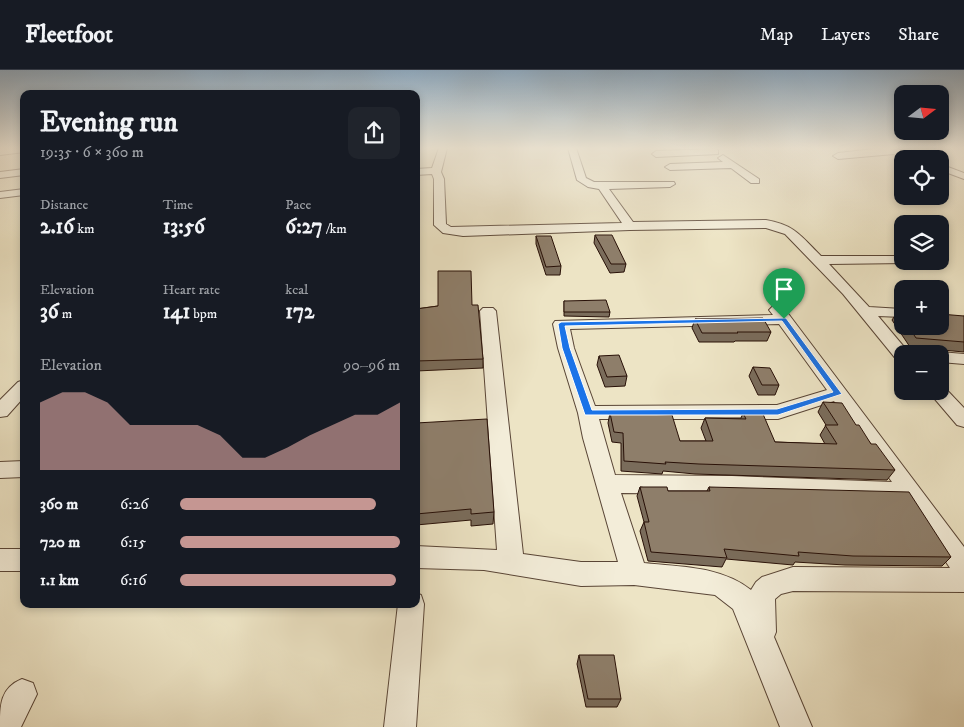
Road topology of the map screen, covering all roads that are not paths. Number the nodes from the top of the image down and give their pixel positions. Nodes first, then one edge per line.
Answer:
1 (439, 179) edge
2 (582, 179) edge
3 (752, 179) edge
4 (949, 180) edge
5 (755, 181) dead end
6 (670, 184) dead end
7 (964, 185) edge
8 (602, 186) junction
9 (20, 192) edge
10 (0, 195) edge
11 (630, 226) junction
12 (817, 260) junction
13 (894, 260) edge
14 (488, 311) dead end
15 (865, 311) junction
16 (894, 313) edge
17 (894, 345) edge
18 (949, 358) edge
19 (964, 359) edge
20 (20, 392) edge
21 (838, 394) junction
22 (11, 405) edge
23 (957, 407) edge
24 (588, 413) junction
25 (964, 420) edge
26 (20, 469) edge
27 (0, 470) edge
28 (607, 484) junction
29 (911, 491) junction
30 (420, 556) edge
31 (0, 560) edge
32 (20, 560) edge
33 (511, 563) junction
34 (964, 567) edge
35 (634, 573) junction
36 (964, 580) edge
37 (411, 608) edge
38 (763, 645) junction
39 (22, 694) dead end
40 (3, 727) edge
41 (400, 727) edge
42 (796, 727) edge

1 - 11 street
2 - 8 street
3 - 5 street
4 - 7 street
6 - 8 street
8 - 11 street
9 - 10 street
11 - 12 street
12 - 13 street
12 - 15 street
14 - 33 street
15 - 16 street
15 - 17 street
18 - 19 street
20 - 22 street
21 - 24 street
21 - 24 street
21 - 29 street
23 - 25 street
24 - 28 street
26 - 27 street
28 - 29 street
28 - 35 street
29 - 34 street
30 - 33 street
31 - 32 street
33 - 35 street
35 - 38 street
36 - 38 street
37 - 41 street
38 - 42 street
39 - 40 street

